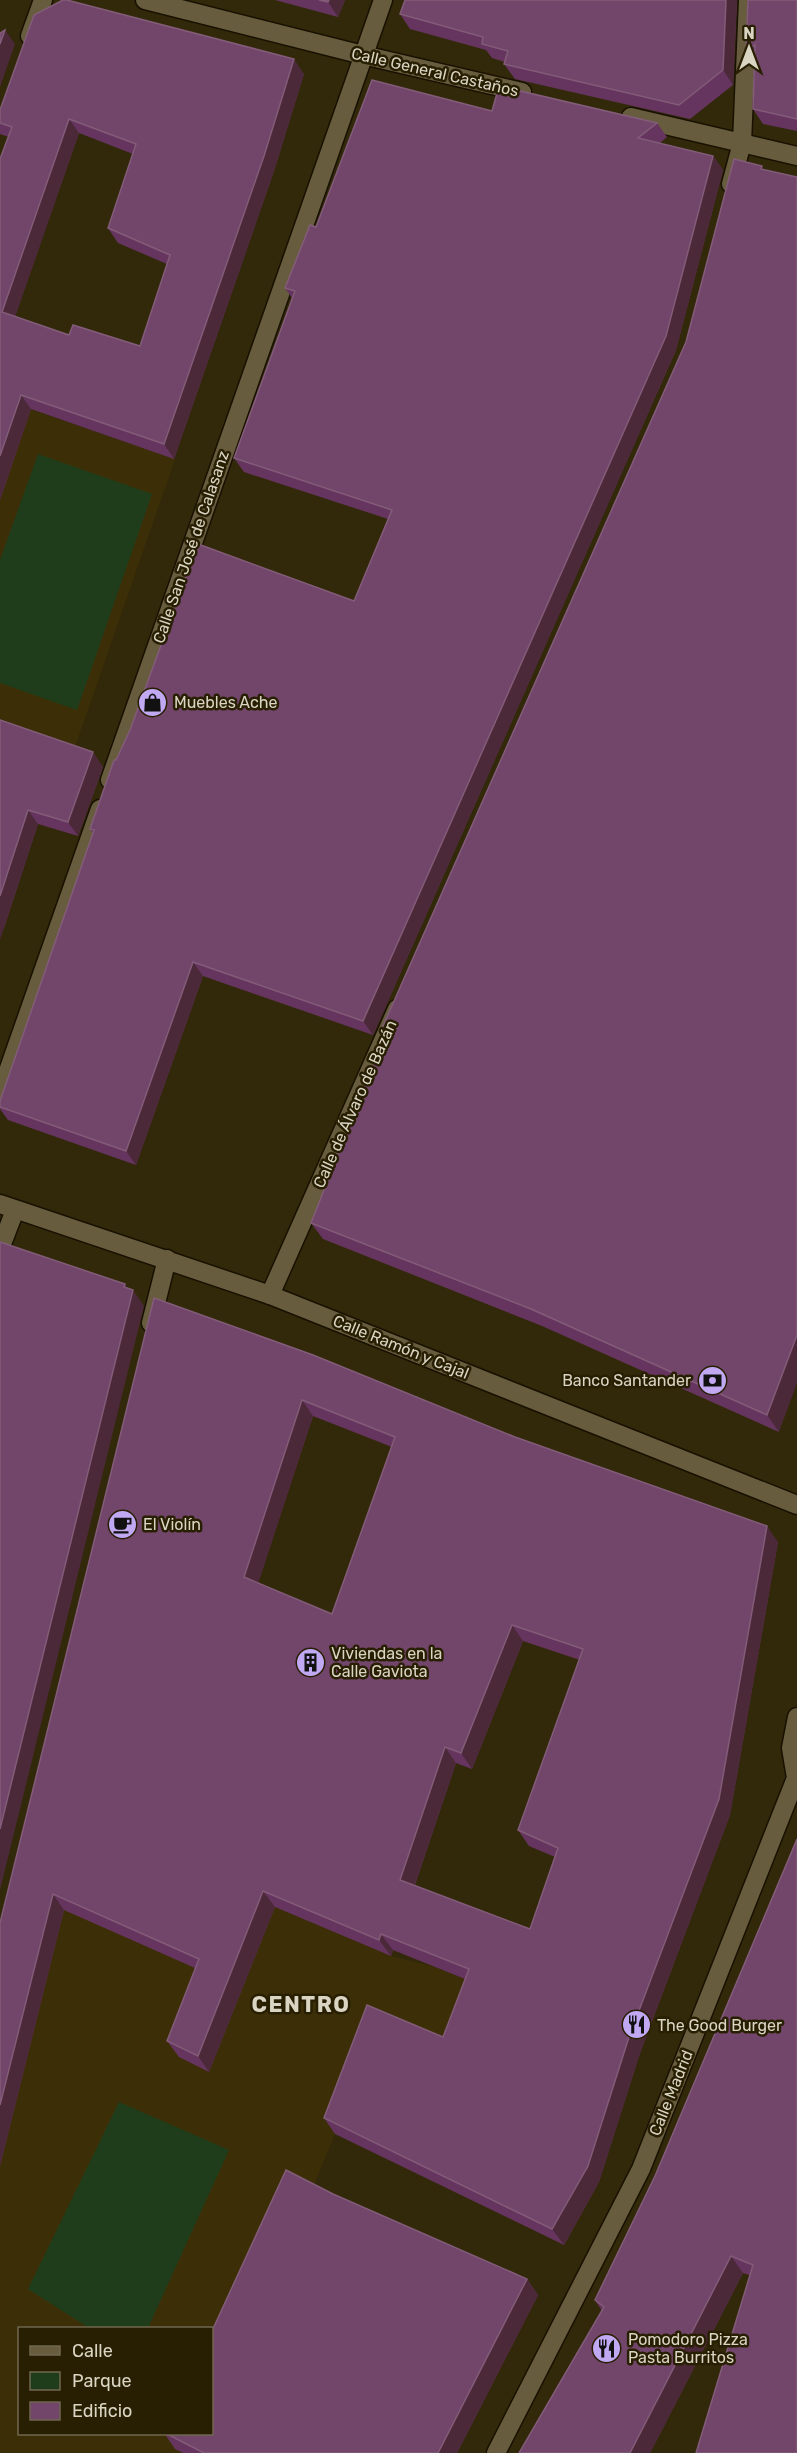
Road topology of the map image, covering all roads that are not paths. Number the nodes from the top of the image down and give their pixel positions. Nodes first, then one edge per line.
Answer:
1 (43, 0) edge
2 (145, 0) edge
3 (383, 0) edge
4 (748, 0) edge
5 (23, 54) edge
6 (363, 55) junction
7 (536, 95) edge
8 (616, 114) edge
9 (742, 143) junction
10 (797, 156) edge
11 (728, 198) edge
12 (406, 989) edge
13 (0, 1094) edge
14 (7, 1207) edge
15 (0, 1249) edge
16 (167, 1259) junction
17 (270, 1295) junction
18 (147, 1339) edge
19 (797, 1505) edge
20 (797, 1717) edge
21 (797, 1778) edge
22 (496, 2453) edge

1 - 5 street
2 - 6 street, Calle General Castaños
3 - 6 street, Calle San José de Calasanz
4 - 9 street
6 - 7 street, Calle General Castaños
6 - 13 street, Calle San José de Calasanz
8 - 9 street
9 - 10 street
9 - 11 street
12 - 17 street, Calle de Álvaro de Bazán
14 - 15 street
14 - 16 street, Calle Ramón y Cajal
16 - 17 street, Calle Ramón y Cajal
16 - 18 street
17 - 19 street, Calle Ramón y Cajal
20 - 21 street, Calle Madrid
21 - 22 street, Calle Madrid

